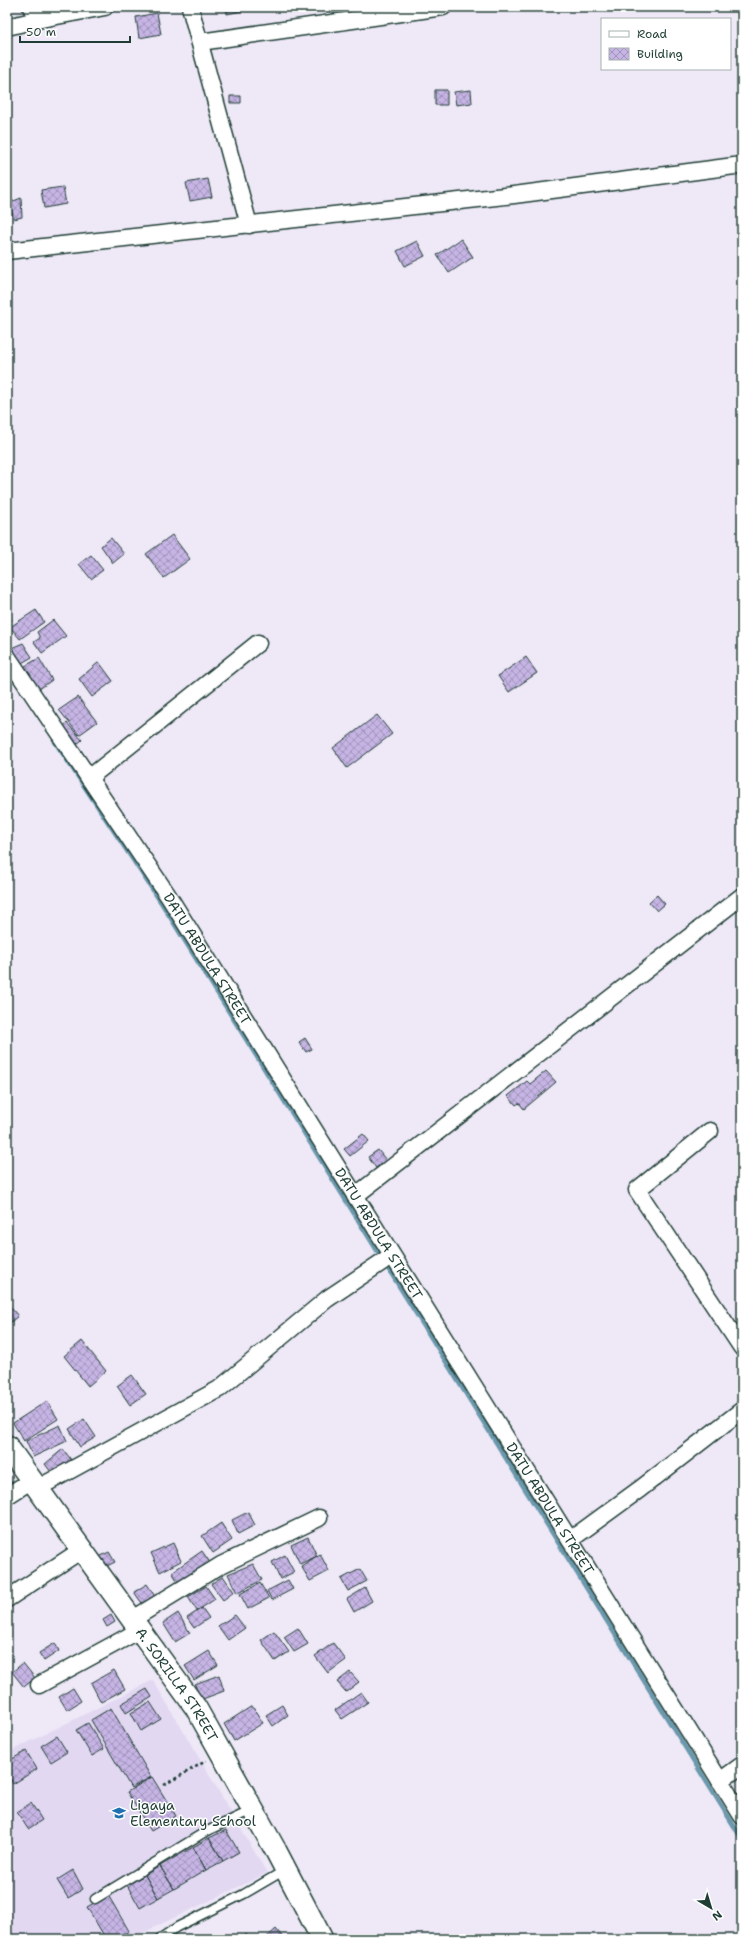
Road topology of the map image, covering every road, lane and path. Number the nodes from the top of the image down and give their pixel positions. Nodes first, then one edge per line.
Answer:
1 (31, 7) edge
2 (105, 7) edge
3 (190, 7) edge
4 (443, 7) edge
5 (41, 20) junction
6 (7, 27) edge
7 (200, 42) junction
8 (742, 165) edge
9 (249, 225) junction
10 (7, 251) edge
11 (258, 643) dead end
12 (7, 656) edge
13 (89, 778) junction
14 (742, 896) edge
15 (710, 1131) dead end
16 (355, 1196) junction
17 (391, 1256) junction
18 (742, 1348) edge
19 (742, 1410) edge
20 (7, 1446) edge
21 (35, 1484) junction
22 (7, 1496) edge
23 (319, 1518) dead end
24 (570, 1540) junction
25 (83, 1549) junction
26 (7, 1599) edge
27 (137, 1625) junction
28 (39, 1685) dead end
29 (222, 1752) junction
30 (742, 1765) edge
31 (720, 1781) junction
32 (164, 1784) dead end
33 (253, 1810) junction
34 (742, 1816) edge
35 (285, 1869) junction
36 (95, 1899) dead end
37 (159, 1939) edge
38 (322, 1939) edge

1 - 5 street
2 - 5 street
3 - 7 street
4 - 7 street
5 - 6 street
7 - 9 street
8 - 9 street
9 - 10 street
11 - 13 street
12 - 13 street, DATU ABDULA STREET
13 - 16 street, DATU ABDULA STREET
14 - 16 street
15 - 18 street
16 - 17 street, DATU ABDULA STREET
17 - 21 street
17 - 24 street, DATU ABDULA STREET
19 - 24 street
20 - 21 street, A. SORILLA STREET
21 - 22 street
21 - 25 street, A. SORILLA STREET
23 - 27 street
24 - 31 street, DATU ABDULA STREET
25 - 26 street
25 - 27 street, A. SORILLA STREET
27 - 28 street
27 - 29 street, A. SORILLA STREET
29 - 32 path
29 - 33 street, A. SORILLA STREET
30 - 31 street
31 - 34 street, DATU ABDULA STREET
33 - 35 street, A. SORILLA STREET
33 - 36 lane
35 - 37 lane
35 - 38 street, A. SORILLA STREET

